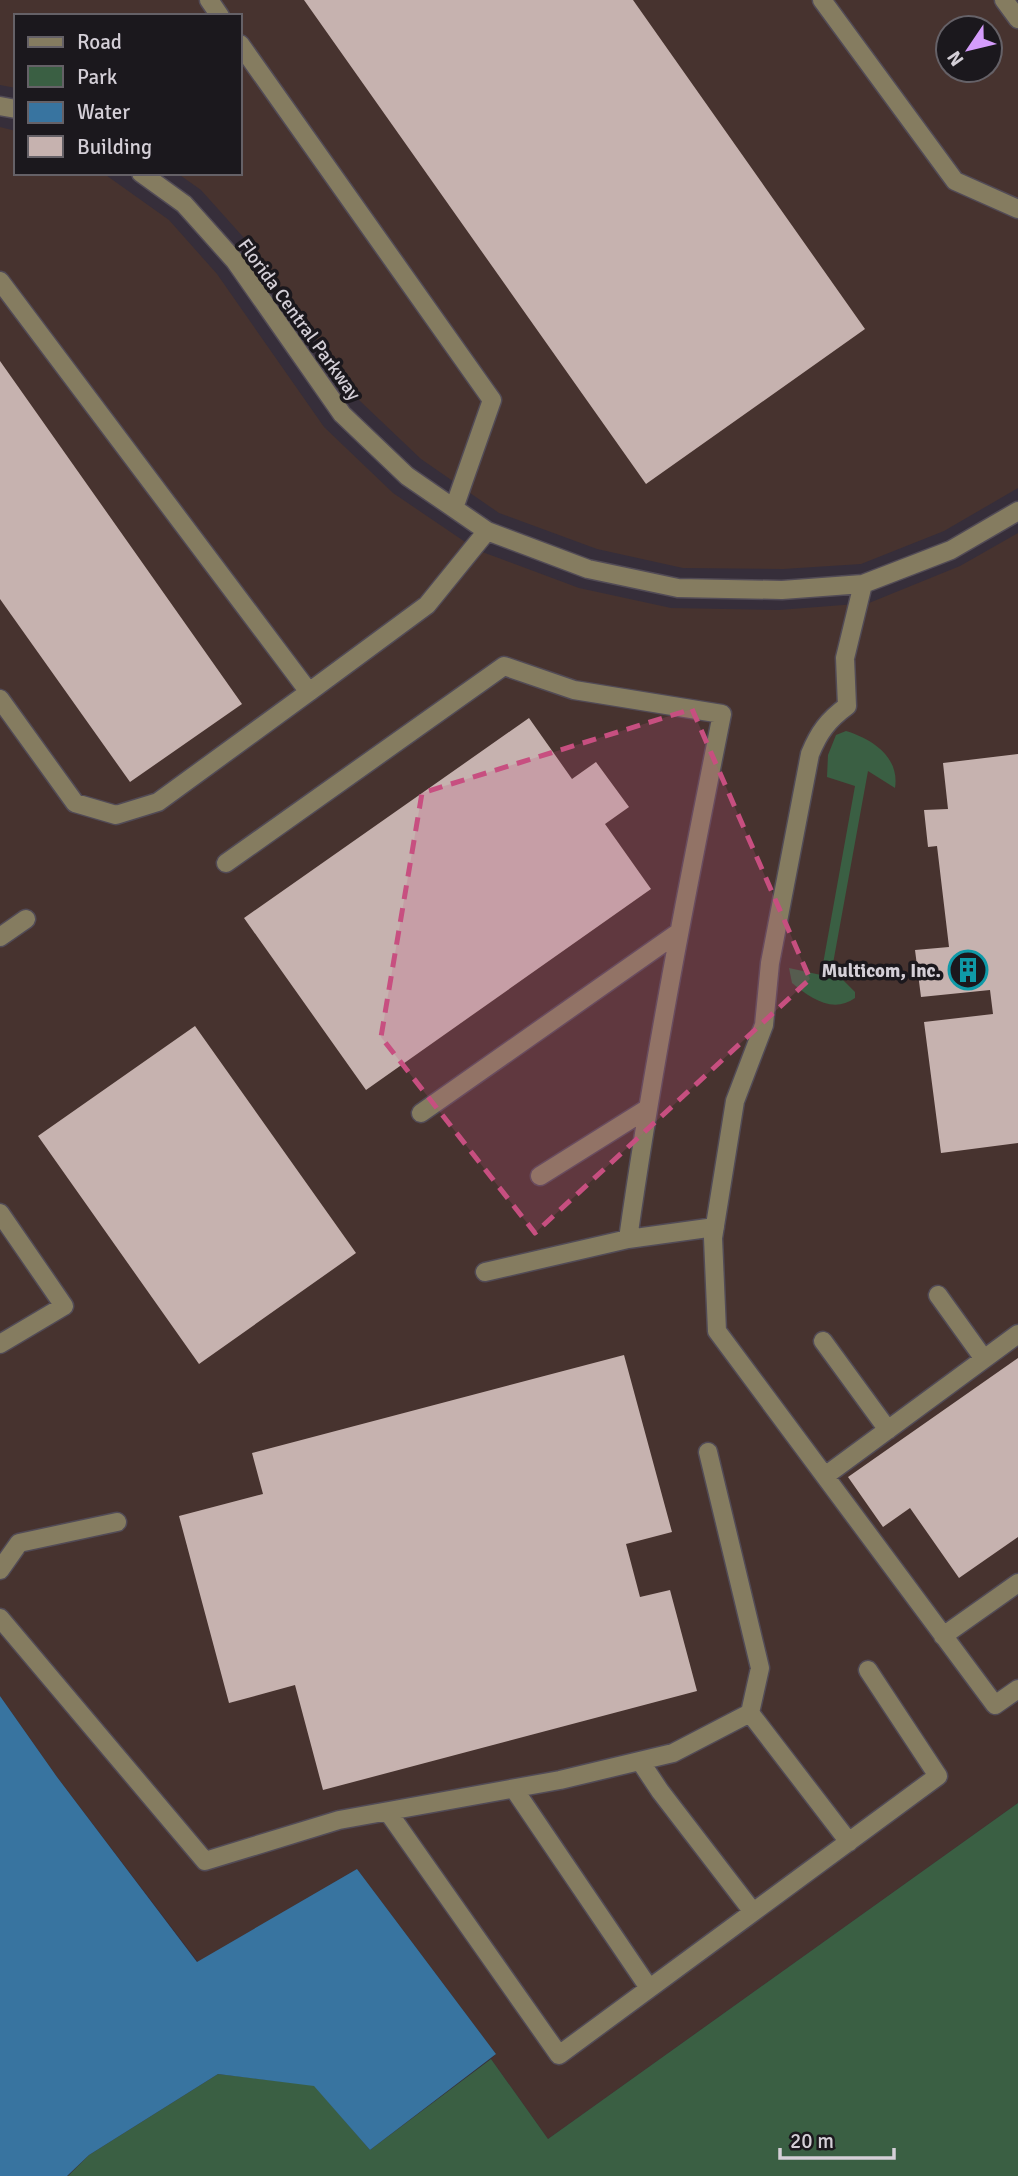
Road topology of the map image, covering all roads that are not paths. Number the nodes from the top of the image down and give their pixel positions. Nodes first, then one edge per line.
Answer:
1 (822, 0) edge
2 (1004, 0) edge
3 (1018, 19) edge
4 (242, 47) edge
5 (144, 175) edge
6 (1018, 209) edge
7 (0, 281) edge
8 (454, 508) junction
9 (1018, 511) edge
10 (487, 531) junction
11 (863, 584) junction
12 (309, 692) junction
13 (0, 699) edge
14 (226, 863) dead end
15 (26, 919) dead end
16 (679, 932) junction
17 (0, 937) edge
18 (647, 1110) junction
19 (421, 1112) dead end
20 (540, 1176) dead end
21 (0, 1213) edge
22 (715, 1227) junction
23 (628, 1239) junction
24 (485, 1272) dead end
25 (938, 1295) dead end
26 (1018, 1334) edge
27 (822, 1341) dead end
28 (0, 1344) edge
29 (984, 1359) junction
30 (888, 1430) junction
31 (708, 1452) dead end
32 (825, 1476) junction
33 (117, 1522) dead end
34 (0, 1570) edge
35 (1018, 1583) edge
36 (0, 1619) edge
37 (943, 1636) junction
38 (869, 1670) dead end
39 (1018, 1689) edge
40 (750, 1713) junction
41 (640, 1761) junction
42 (514, 1789) junction
43 (388, 1812) junction
44 (849, 1842) junction
45 (753, 1912) junction
46 (649, 1988) junction

1 - 6 street
2 - 3 street
4 - 8 street
5 - 8 street, Florida Central Parkway
7 - 12 street
8 - 10 street, Florida Central Parkway
9 - 11 street, Florida Central Parkway
10 - 11 street, Florida Central Parkway
10 - 12 street
11 - 22 street
12 - 13 street
14 - 16 street
15 - 17 street
16 - 18 street
16 - 19 street
18 - 20 street
18 - 23 street
21 - 28 street
22 - 23 street
22 - 32 street
23 - 24 street
25 - 29 street
26 - 29 street
27 - 30 street
29 - 30 street
30 - 32 street
31 - 40 street
32 - 37 street
33 - 34 street
35 - 37 street
36 - 43 street
37 - 39 street
38 - 44 street
40 - 41 street
40 - 44 street
41 - 42 street
41 - 45 street
42 - 43 street
42 - 46 street
43 - 46 street
44 - 45 street
45 - 46 street

